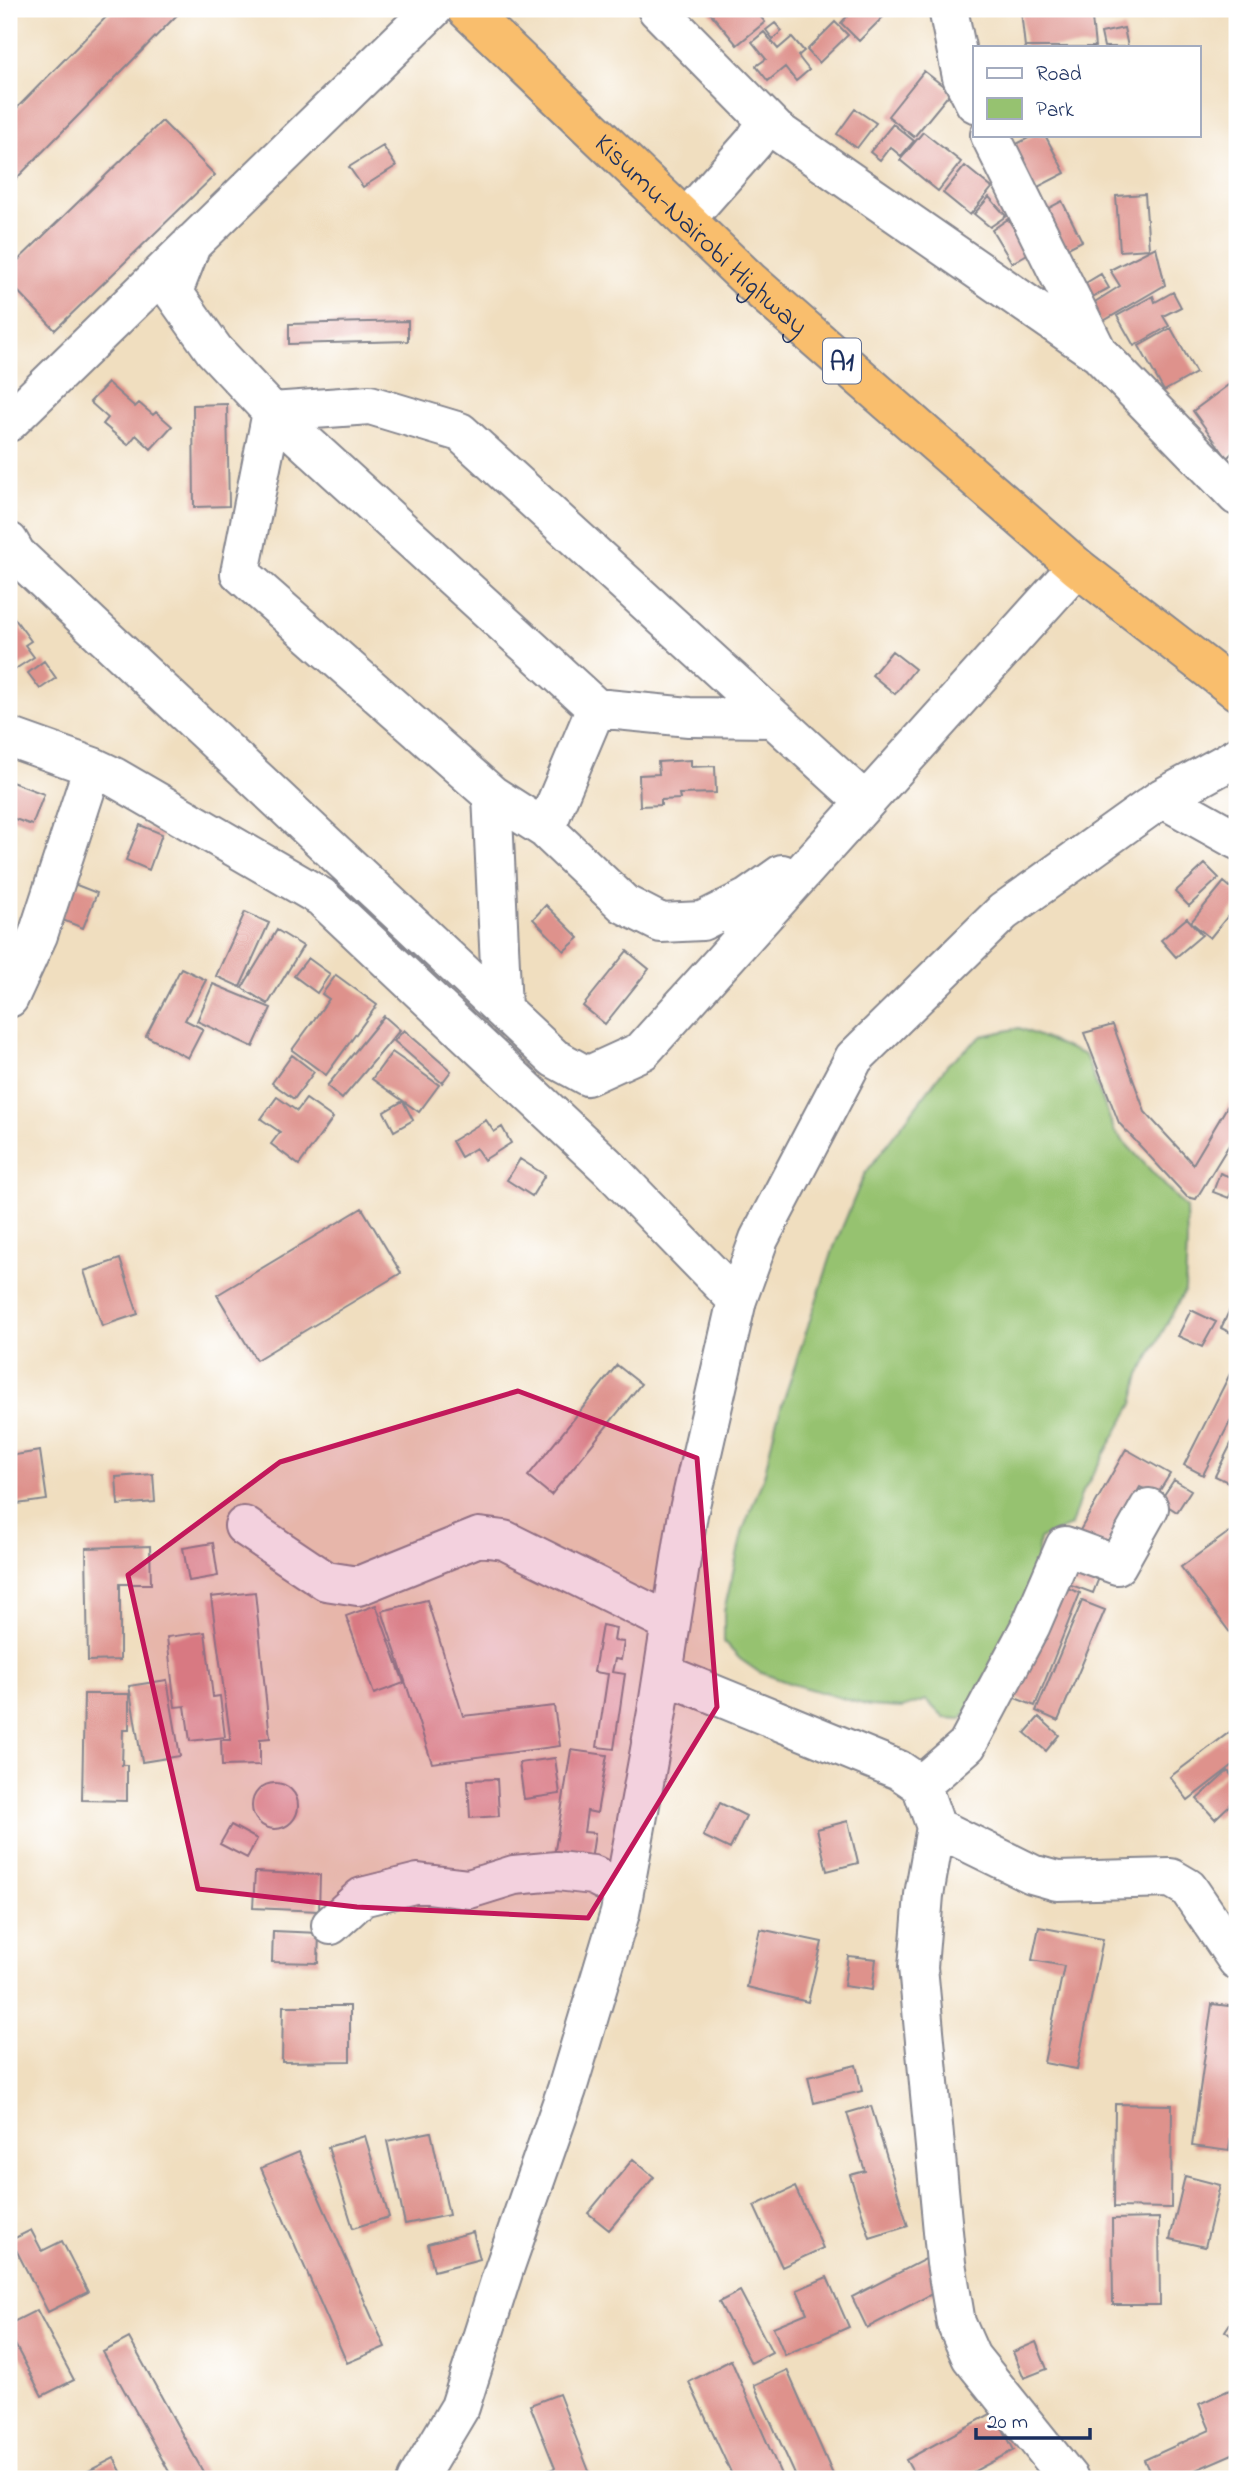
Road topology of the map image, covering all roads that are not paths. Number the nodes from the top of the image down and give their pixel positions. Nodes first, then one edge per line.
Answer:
1 (433, 9) edge
2 (466, 9) edge
3 (657, 9) edge
4 (948, 9) edge
5 (973, 99) edge
6 (767, 121) junction
7 (990, 136) edge
8 (686, 219) junction
9 (192, 243) junction
10 (1099, 354) junction
11 (272, 412) junction
12 (9, 422) edge
13 (1237, 496) edge
14 (9, 542) edge
15 (1077, 567) junction
16 (1237, 691) edge
17 (596, 708) junction
18 (773, 718) junction
19 (9, 737) edge
20 (1237, 757) edge
21 (93, 767) junction
22 (492, 795) junction
23 (1162, 798) junction
24 (865, 802) junction
25 (545, 829) junction
26 (835, 837) junction
27 (1237, 841) edge
28 (9, 998) edge
29 (502, 1009) junction
30 (737, 1300) junction
31 (1149, 1508) dead end
32 (244, 1526) dead end
33 (671, 1623) junction
34 (664, 1674) junction
35 (921, 1785) junction
36 (936, 1827) junction
37 (624, 1891) junction
38 (331, 1925) dead end
39 (1237, 1960) edge
40 (417, 2479) edge
41 (1069, 2479) edge

1 - 9 street
2 - 8 highway, Kisumu-Nairobi Highway / A1
3 - 6 street
4 - 5 street
6 - 8 street
6 - 10 street
7 - 10 street
8 - 15 highway, Kisumu-Nairobi Highway / A1
9 - 11 street
9 - 12 street
10 - 13 street
11 - 17 street
11 - 18 street
11 - 22 street
14 - 29 street
15 - 16 highway, Kisumu-Nairobi Highway / A1
15 - 24 street
17 - 18 street
17 - 25 street
18 - 24 street
19 - 21 street
20 - 23 street
21 - 28 street
21 - 30 street
22 - 25 street
22 - 29 street
23 - 27 street
23 - 30 street
24 - 26 street
25 - 26 street
26 - 29 street
30 - 33 street
31 - 35 street
32 - 33 street
33 - 34 street
34 - 35 street
34 - 37 street
35 - 36 street
36 - 39 street
36 - 41 street
37 - 38 street
37 - 40 street

